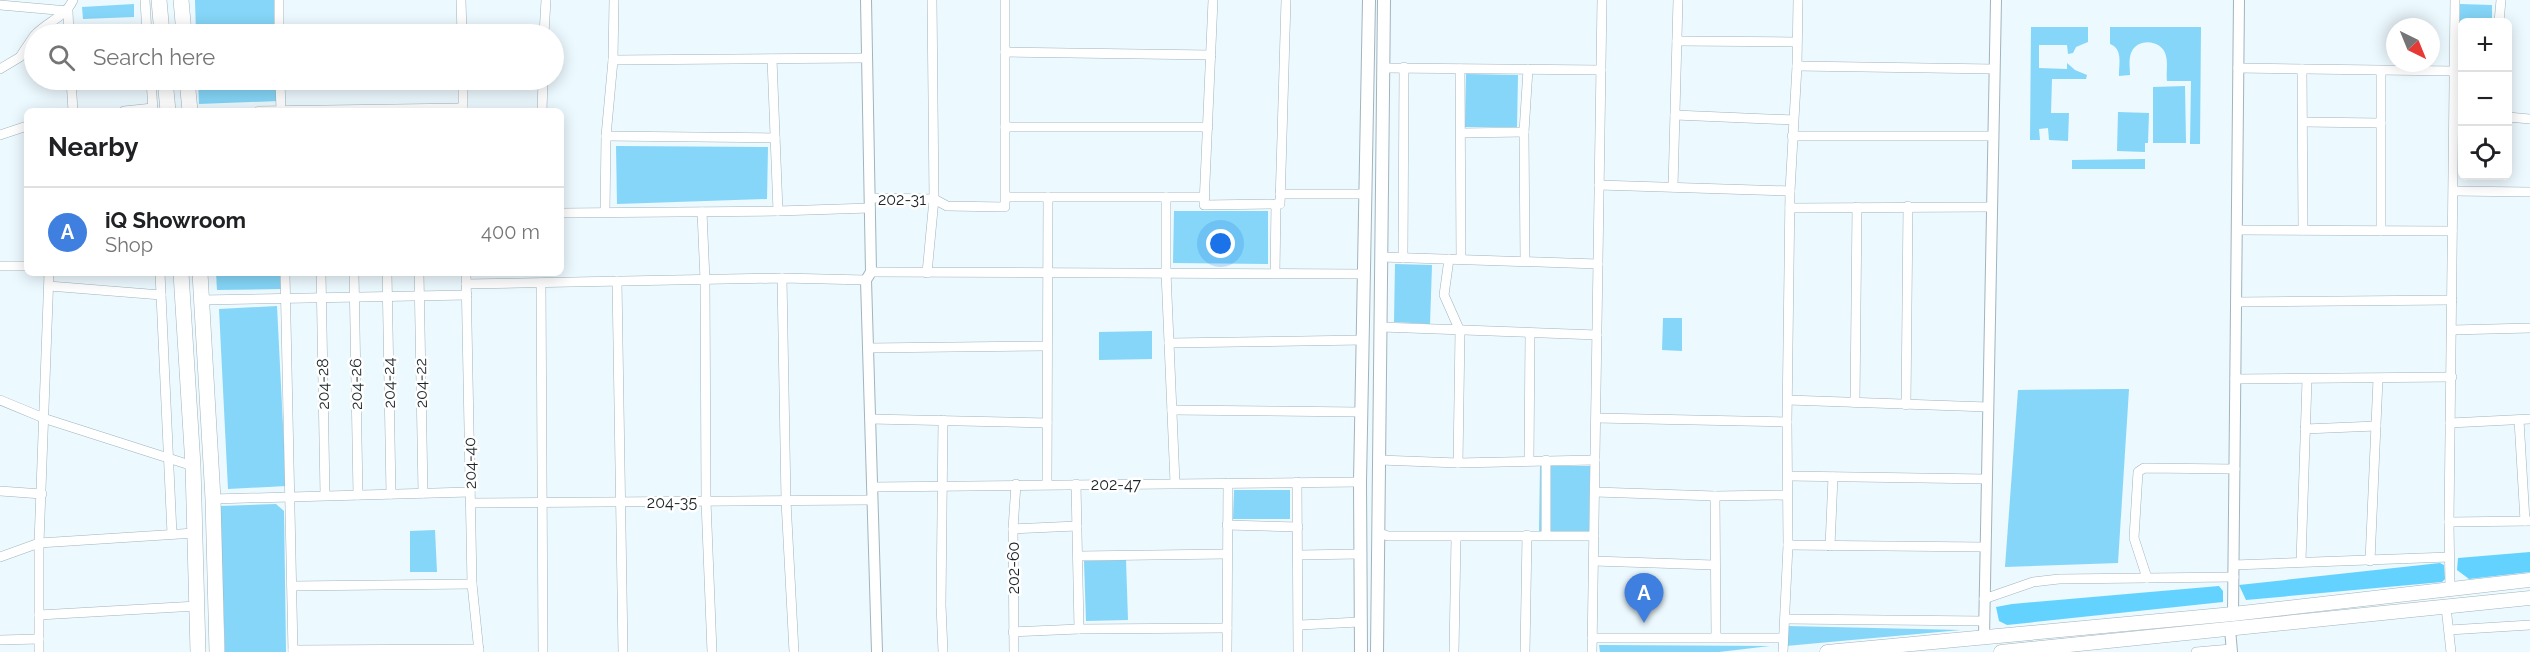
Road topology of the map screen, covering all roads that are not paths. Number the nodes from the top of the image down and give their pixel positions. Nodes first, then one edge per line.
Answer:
1 (73, 0) edge
2 (145, 0) edge
3 (159, 0) edge
4 (181, 0) edge
5 (279, 0) edge
6 (461, 0) edge
7 (546, 0) edge
8 (614, 0) edge
9 (866, 0) edge
10 (932, 0) edge
11 (1005, 0) edge
12 (1213, 0) edge
13 (1286, 0) edge
14 (1369, 0) edge
15 (1384, 0) edge
16 (1602, 0) edge
17 (1678, 0) edge
18 (1798, 0) edge
19 (1996, 0) edge
20 (2239, 0) edge
21 (2455, 0) edge
22 (2501, 0) edge
23 (0, 5) edge
24 (68, 10) junction
25 (2499, 18) edge
26 (45, 24) edge
27 (69, 24) edge
28 (146, 24) edge
29 (161, 24) edge
30 (183, 24) edge
31 (279, 24) edge
32 (462, 24) edge
33 (545, 24) edge
34 (1677, 41) junction
35 (1796, 42) junction
36 (24, 51) edge
37 (1005, 52) junction
38 (1211, 55) junction
39 (867, 57) junction
40 (772, 59) junction
41 (613, 60) junction
42 (1797, 66) junction
43 (1404, 67) junction
44 (1385, 68) junction
45 (2238, 68) junction
46 (0, 69) edge
47 (1460, 69) junction
48 (1528, 69) junction
49 (1995, 69) junction
50 (2302, 69) junction
51 (1601, 70) junction
52 (2381, 70) junction
53 (2454, 71) junction
54 (72, 90) edge
55 (153, 90) edge
56 (163, 90) edge
57 (188, 90) edge
58 (280, 90) edge
59 (463, 90) edge
60 (543, 90) edge
61 (73, 108) edge
62 (158, 108) edge
63 (158, 108) edge
64 (190, 108) edge
65 (281, 108) edge
66 (463, 108) edge
67 (542, 108) edge
68 (1675, 115) junction
69 (2458, 116) edge
70 (2512, 117) edge
71 (2530, 118) edge
72 (1794, 120) junction
73 (2303, 122) junction
74 (2381, 123) junction
75 (24, 127) edge
76 (1005, 127) junction
77 (1208, 127) junction
78 (1524, 132) junction
79 (1461, 133) junction
80 (0, 135) edge
81 (1993, 135) junction
82 (606, 136) junction
83 (1792, 136) junction
84 (775, 138) junction
85 (1599, 185) junction
86 (1673, 187) junction
87 (1790, 190) junction
88 (2454, 191) junction
89 (2530, 192) edge
90 (1280, 194) junction
91 (1365, 194) junction
92 (1005, 197) junction
93 (1048, 197) junction
94 (1166, 197) junction
95 (1205, 197) junction
96 (934, 199) junction
97 (870, 203) junction
98 (1276, 204) junction
99 (1908, 206) junction
100 (1857, 207) junction
101 (1992, 207) junction
102 (1791, 208) junction
103 (605, 212) junction
104 (702, 212) junction
105 (778, 212) junction
106 (564, 213) edge
107 (1382, 214) junction
108 (1365, 215) junction
109 (2237, 230) junction
110 (2303, 230) junction
111 (2381, 231) junction
112 (2452, 231) junction
113 (1382, 257) junction
114 (1403, 258) junction
115 (1449, 259) junction
116 (1461, 259) junction
117 (1525, 261) junction
118 (1598, 264) junction
119 (0, 266) edge
120 (24, 266) edge
121 (1048, 272) junction
122 (1166, 272) junction
123 (927, 273) junction
124 (1275, 273) junction
125 (1364, 274) junction
126 (50, 276) edge
127 (160, 276) edge
128 (181, 276) edge
129 (200, 276) edge
130 (285, 276) edge
131 (321, 276) edge
132 (354, 276) edge
133 (387, 276) edge
134 (419, 276) edge
135 (466, 276) edge
136 (869, 276) junction
137 (782, 278) junction
138 (705, 280) junction
139 (617, 281) junction
140 (540, 283) junction
141 (466, 284) junction
142 (49, 286) junction
143 (161, 295) junction
144 (387, 295) junction
145 (419, 295) junction
146 (467, 295) junction
147 (285, 296) junction
148 (321, 296) junction
149 (354, 296) junction
150 (201, 300) junction
151 (2452, 300) junction
152 (2236, 302) junction
153 (1381, 327) junction
154 (2530, 328) edge
155 (2452, 330) junction
156 (1460, 331) junction
157 (1530, 333) junction
158 (1597, 335) junction
159 (1363, 340) junction
160 (1169, 343) junction
161 (1047, 346) junction
162 (868, 348) junction
163 (2452, 377) junction
164 (2235, 379) junction
165 (2378, 379) junction
166 (2307, 380) junction
167 (0, 400) edge
168 (1788, 400) junction
169 (1856, 403) junction
170 (1906, 405) junction
171 (1988, 407) junction
172 (1172, 410) junction
173 (1361, 412) junction
174 (1596, 418) junction
175 (46, 419) junction
176 (870, 419) junction
177 (943, 420) junction
178 (2518, 420) junction
179 (2530, 420) edge
180 (1787, 422) junction
181 (1047, 423) junction
182 (2450, 423) junction
183 (2376, 426) junction
184 (2305, 429) junction
185 (168, 456) junction
186 (1380, 460) junction
187 (1529, 460) junction
188 (1546, 460) junction
189 (1595, 460) junction
190 (1458, 463) junction
191 (193, 466) junction
192 (2235, 469) junction
193 (1788, 476) junction
194 (1833, 477) junction
195 (1987, 479) junction
196 (1297, 482) junction
197 (1360, 482) junction
198 (1175, 483) junction
199 (1228, 483) junction
200 (1016, 484) junction
201 (1047, 484) junction
202 (1076, 484) junction
203 (944, 485) junction
204 (872, 487) junction
205 (0, 491) edge
206 (470, 492) junction
207 (1595, 492) junction
208 (423, 493) junction
209 (42, 494) junction
210 (391, 494) junction
211 (325, 495) junction
212 (358, 495) junction
213 (1787, 495) junction
214 (290, 496) junction
215 (1715, 496) junction
216 (213, 499) junction
217 (872, 500) junction
218 (706, 501) junction
219 (786, 501) junction
220 (620, 502) junction
221 (471, 503) junction
222 (542, 503) junction
223 (2528, 521) edge
224 (2449, 522) junction
225 (1227, 525) junction
226 (1077, 526) junction
227 (1298, 527) junction
228 (1013, 529) junction
229 (195, 533) junction
230 (1378, 533) junction
231 (172, 534) junction
232 (1527, 536) junction
233 (1546, 536) junction
234 (1594, 536) junction
235 (1456, 537) junction
236 (39, 543) junction
237 (1788, 545) junction
238 (1830, 546) junction
239 (1985, 547) junction
240 (1226, 554) junction
241 (1359, 554) junction
242 (1299, 555) junction
243 (1079, 556) junction
244 (0, 557) edge
245 (2449, 557) junction
246 (1594, 561) junction
247 (2301, 561) junction
248 (2370, 561) junction
249 (1714, 565) junction
250 (2234, 565) junction
251 (2234, 577) junction
252 (2147, 578) junction
253 (2530, 580) edge
254 (472, 584) junction
255 (292, 586) junction
256 (2450, 588) junction
257 (2530, 598) edge
258 (1984, 599) junction
259 (196, 606) junction
260 (2446, 607) junction
261 (2233, 614) junction
262 (39, 615) junction
263 (1786, 619) junction
264 (1984, 621) junction
265 (1359, 622) junction
266 (2129, 623) junction
267 (1300, 625) junction
268 (2530, 625) edge
269 (2094, 626) junction
270 (1227, 628) junction
271 (1079, 629) junction
272 (2230, 629) junction
273 (2448, 630) junction
274 (1013, 632) junction
275 (1716, 637) junction
276 (1984, 637) junction
277 (1592, 638) junction
278 (1783, 638) junction
279 (2131, 638) junction
280 (39, 639) junction
281 (0, 640) edge
282 (2095, 642) junction
283 (479, 650) edge
284 (2232, 650) edge
285 (293, 651) edge
286 (39, 652) edge
287 (198, 652) edge
288 (217, 652) edge
289 (543, 652) edge
290 (623, 652) edge
291 (712, 652) edge
292 (794, 652) edge
293 (877, 652) edge
294 (943, 652) edge
295 (1014, 652) edge
296 (1227, 652) edge
297 (1298, 652) edge
298 (1361, 652) edge
299 (1377, 652) edge
300 (1454, 652) edge
301 (1525, 652) edge
302 (1592, 652) edge
303 (1783, 652) edge
304 (1827, 652) edge
305 (2002, 652) edge
306 (2196, 652) edge
307 (2451, 652) edge

1 - 24 street
2 - 28 street
3 - 29 highway
4 - 30 highway
5 - 31 street
6 - 32 street
7 - 33 street
8 - 41 street
9 - 39 street
10 - 96 street
11 - 37 street
12 - 38 street
13 - 90 street
14 - 91 main road
15 - 44 main road
16 - 51 street
17 - 34 street
18 - 35 street
19 - 49 street
20 - 45 street
21 - 53 street
22 - 25 street
23 - 24 street
24 - 26 street
24 - 27 street
34 - 35 street
34 - 68 street
35 - 42 street
36 - 46 street
37 - 38 street
37 - 76 street
38 - 77 street
39 - 40 street
39 - 97 street
40 - 41 street
40 - 84 street
41 - 82 street
42 - 49 street
42 - 72 street
43 - 44 street
43 - 47 street
43 - 114 street
44 - 107 main road
45 - 50 street
45 - 109 street
47 - 48 street
47 - 79 street
48 - 51 street
48 - 78 street
49 - 81 street
50 - 52 street
50 - 73 street
51 - 85 street
52 - 53 street
52 - 74 street
53 - 69 street
54 - 61 street
55 - 62 street
56 - 63 highway
57 - 64 highway
58 - 65 street
59 - 66 street
60 - 67 street
68 - 72 street
68 - 86 street
69 - 88 street
70 - 71 street
72 - 83 street
73 - 74 street
73 - 110 street
74 - 111 street
75 - 80 street
76 - 77 street
76 - 92 street
77 - 95 street
78 - 79 street
78 - 117 street
79 - 116 street
81 - 83 street
81 - 101 street
82 - 84 street
82 - 103 street
83 - 87 street
84 - 105 street
85 - 86 street
85 - 118 street
86 - 87 street
87 - 102 street
88 - 89 street
88 - 112 street
90 - 91 street
90 - 98 street
91 - 108 main road
92 - 93 street
92 - 96 street, 202-31
93 - 94 street
93 - 121 street
94 - 95 street
94 - 122 street
95 - 98 street
96 - 97 street, 202-31
96 - 123 street
97 - 105 street, 202-31
97 - 136 street
98 - 124 street
99 - 100 street
99 - 101 street
99 - 170 street
100 - 102 street
100 - 169 street
101 - 171 street
102 - 168 street
103 - 104 street, 202-31
103 - 106 street, 202-31
104 - 105 street, 202-31
104 - 138 street
107 - 108 main road
107 - 113 main road
108 - 125 main road
109 - 110 street
109 - 152 street
110 - 111 street
111 - 112 street
112 - 151 street
113 - 114 street
113 - 153 main road
114 - 115 street
115 - 116 street
115 - 156 street
116 - 117 street
117 - 118 street
118 - 158 street
119 - 120 street
121 - 122 street
121 - 123 street
121 - 161 street
122 - 124 street
122 - 160 street
123 - 136 street
124 - 125 street
125 - 159 main road
126 - 142 street
127 - 143 street
128 - 191 highway
129 - 150 highway
130 - 147 street
131 - 148 street, 204-28
132 - 149 street, 204-26
133 - 144 street, 204-24
134 - 145 street, 204-22
135 - 141 street, 204-40
136 - 137 street
136 - 162 street
137 - 138 street
137 - 219 street
138 - 139 street
138 - 218 street
139 - 140 street
139 - 220 street
140 - 141 street
140 - 222 street
141 - 146 street, 204-40
142 - 143 street
142 - 175 street
143 - 185 street
144 - 145 street
144 - 149 street
144 - 210 street, 204-24
145 - 146 street
145 - 208 street, 204-22
146 - 206 street, 204-40
147 - 148 street
147 - 150 street
147 - 214 street
148 - 149 street
148 - 211 street, 204-28
149 - 212 street, 204-26
150 - 216 highway
151 - 152 street
151 - 155 street
152 - 164 street
153 - 156 street
153 - 186 main road
154 - 155 street
155 - 163 street
156 - 157 street
156 - 190 street
157 - 158 street
157 - 187 street
158 - 174 street
159 - 160 street
159 - 173 main road
160 - 172 street
161 - 162 street
161 - 181 street
162 - 176 street
163 - 165 street
163 - 182 street
164 - 166 street
164 - 192 street
165 - 166 street
165 - 183 street
166 - 184 street
167 - 175 street
168 - 169 street
168 - 180 street
169 - 170 street
170 - 171 street
171 - 195 street
172 - 173 street
172 - 198 street
173 - 197 main road
174 - 180 street
174 - 189 street
175 - 185 street
175 - 209 street
176 - 177 street
176 - 204 street
177 - 181 street
177 - 203 street
178 - 179 street
178 - 182 street
178 - 223 street
180 - 193 street
181 - 201 street
182 - 224 street
183 - 184 street
183 - 248 street
184 - 247 street
185 - 191 street
185 - 231 street
186 - 190 street
186 - 230 main road
187 - 188 street
187 - 190 street
188 - 189 street
188 - 233 street
189 - 207 street
191 - 229 highway
192 - 250 street
192 - 252 street
193 - 194 street
193 - 213 street
194 - 195 street
194 - 238 street
195 - 239 street
196 - 197 street, 202-47
196 - 199 street, 202-47
196 - 227 street
197 - 241 main road
198 - 199 street, 202-47
198 - 202 street, 202-47
199 - 225 street
200 - 201 street, 202-47
200 - 203 street, 202-47
200 - 228 street, 202-60
201 - 202 street, 202-47
202 - 226 street
203 - 204 street, 202-47
203 - 294 street
204 - 217 street
205 - 209 street
206 - 208 street
206 - 221 street, 204-40
207 - 215 street
207 - 234 street
208 - 210 street
209 - 236 street
210 - 212 street
211 - 212 street
211 - 214 street
213 - 215 street
213 - 237 street
214 - 216 street
214 - 255 street
215 - 249 street
216 - 288 highway
217 - 219 street, 204-35
217 - 293 street
218 - 219 street, 204-35
218 - 220 street, 204-35
218 - 291 street
219 - 292 street
220 - 222 street, 204-35
220 - 290 street
221 - 222 street, 204-35
221 - 254 street, 204-40
222 - 289 street
223 - 224 street
224 - 245 street
225 - 227 street
225 - 240 street
226 - 228 street
226 - 243 street
227 - 242 street
228 - 274 street, 202-60
229 - 231 street
229 - 259 highway
230 - 235 street
230 - 299 main road
231 - 236 street
232 - 233 street
232 - 235 street
232 - 301 street
233 - 234 street
234 - 246 street
235 - 300 street
236 - 244 street
236 - 262 street
237 - 238 street
237 - 263 street
238 - 239 street
239 - 258 street
240 - 243 street
240 - 270 street
241 - 242 street
241 - 265 main road
242 - 267 street
243 - 271 street
245 - 248 street
245 - 256 street
246 - 249 street
246 - 277 street
247 - 248 street
247 - 250 street
249 - 275 street
250 - 251 street
251 - 252 street
251 - 261 street
252 - 258 street
253 - 256 main road
254 - 255 street
254 - 283 street, 204-40
255 - 285 street
256 - 261 main road
257 - 260 main road
258 - 264 street
259 - 262 street
259 - 287 highway
260 - 272 main road
260 - 273 street
261 - 266 main road
262 - 280 street
263 - 264 street
263 - 278 street
264 - 276 street
265 - 267 street
265 - 298 main road
266 - 269 main road
266 - 279 main road
267 - 297 street
268 - 273 street
269 - 276 main road
269 - 282 main road
270 - 271 street
270 - 296 street
271 - 274 street
272 - 279 main road
272 - 284 street
273 - 307 street
274 - 295 street, 202-60
275 - 277 street
275 - 278 street
276 - 304 main road
277 - 302 street
278 - 303 street
279 - 282 main road
280 - 281 street
280 - 286 street
282 - 305 main road
283 - 285 street
284 - 306 street

